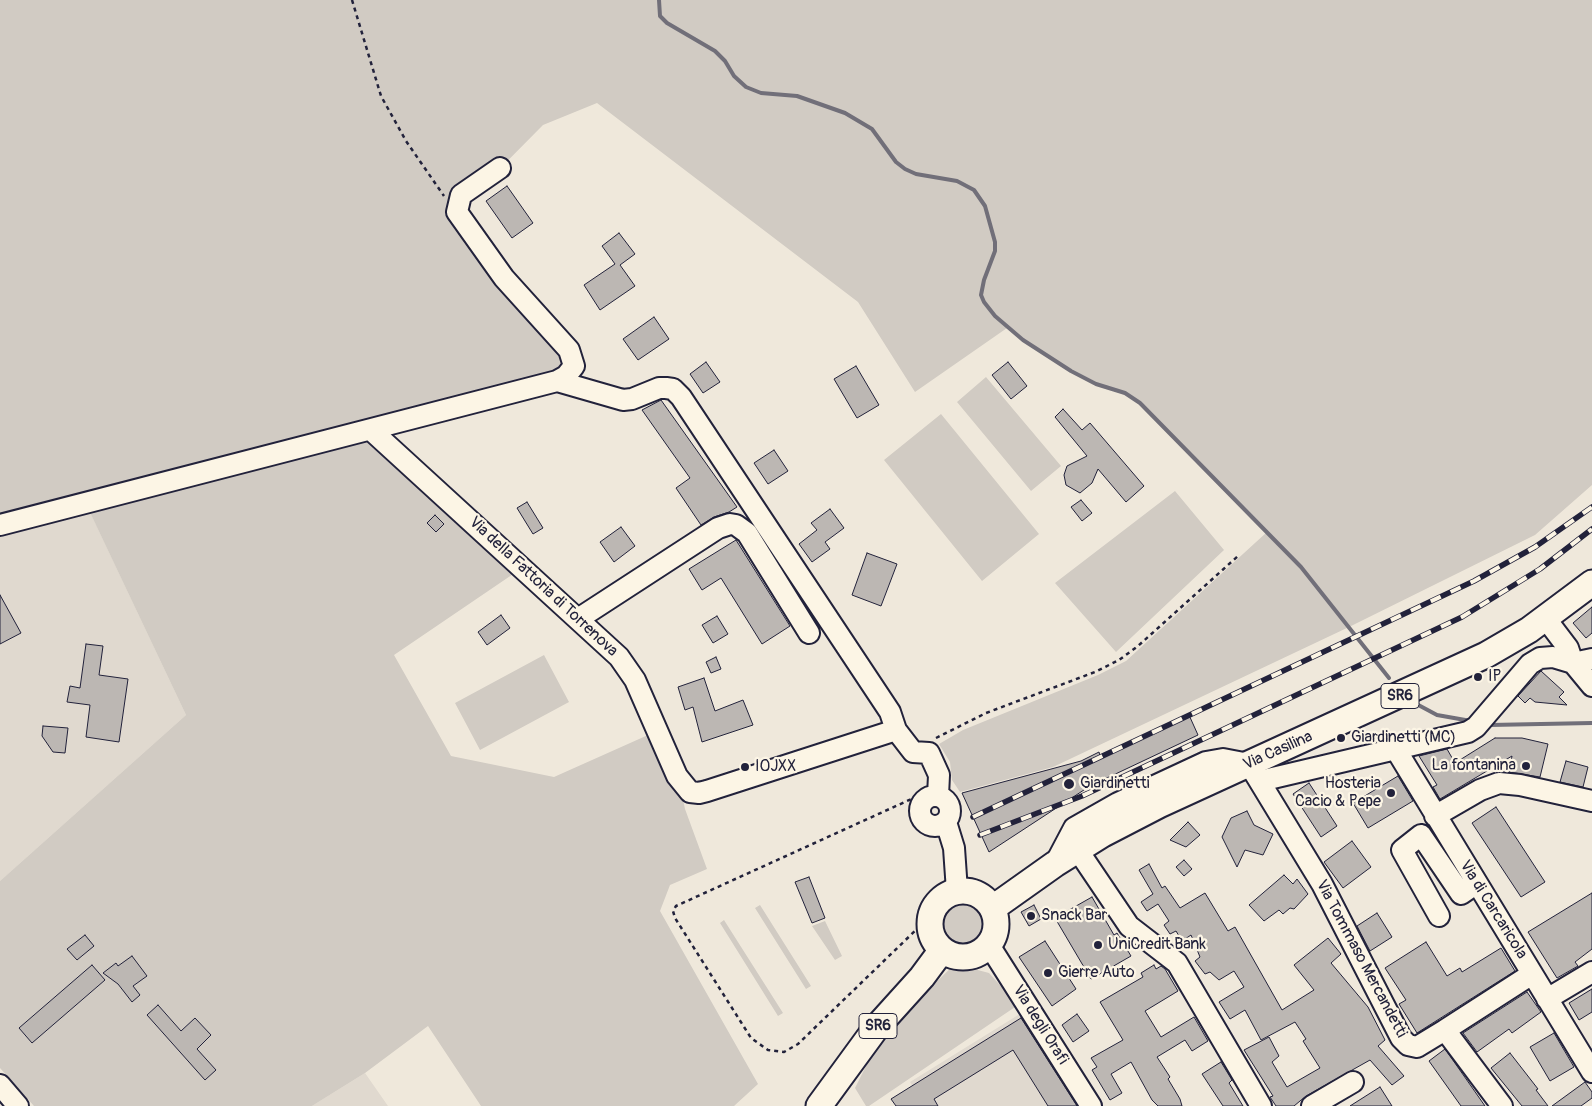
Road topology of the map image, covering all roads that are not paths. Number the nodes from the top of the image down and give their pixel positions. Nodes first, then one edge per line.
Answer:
1 (500, 168) dead end
2 (557, 380) junction
3 (371, 430) junction
4 (0, 525) edge
5 (1592, 583) edge
6 (578, 619) junction
7 (1546, 619) junction
8 (809, 633) dead end
9 (1583, 661) edge
10 (1592, 686) edge
11 (896, 730) junction
12 (1394, 748) junction
13 (1255, 772) junction
14 (1592, 801) edge
15 (1435, 816) junction
16 (1077, 849) junction
17 (1055, 864) junction
18 (1477, 883) junction
19 (957, 891) junction
20 (993, 908) junction
21 (1439, 916) dead end
22 (989, 945) junction
23 (942, 950) junction
24 (1592, 972) edge
25 (1532, 974) junction
26 (1548, 999) junction
27 (1445, 1030) junction
28 (1592, 1072) edge
29 (1353, 1082) dead end
30 (0, 1086) edge
31 (18, 1106) edge
32 (819, 1106) edge
33 (1092, 1106) edge
34 (1261, 1106) edge
35 (1312, 1106) edge
36 (1502, 1106) edge

1 - 2 street
2 - 3 street
2 - 11 street
3 - 4 street
3 - 6 street, Via della Fattoria di Torrenova
5 - 7 main road, Via Casilina / SR6
6 - 8 street
6 - 11 street, Via della Fattoria di Torrenova
7 - 9 street
7 - 13 main road, Via Casilina / SR6
9 - 10 street
9 - 12 street
11 - 19 street
12 - 13 street
12 - 15 street, Via di Carcaricola
13 - 16 main road, Via Casilina / SR6
13 - 17 street
13 - 27 street, Via Tommaso Mercandetti
14 - 15 street
15 - 18 street, Via di Carcaricola
16 - 17 main road, Via Casilina / SR6
16 - 34 street
17 - 20 main road, Via Casilina / SR6
18 - 21 street
18 - 25 street, Via di Carcaricola
19 - 20 main road
19 - 23 main road
20 - 22 main road
22 - 23 main road
22 - 33 street, Via degli Orafi
23 - 32 main road, SR6
24 - 26 street
25 - 26 street, Via di Carcaricola
25 - 27 street
26 - 28 street, Via di Carcaricola
27 - 36 street
29 - 35 street
30 - 31 street

